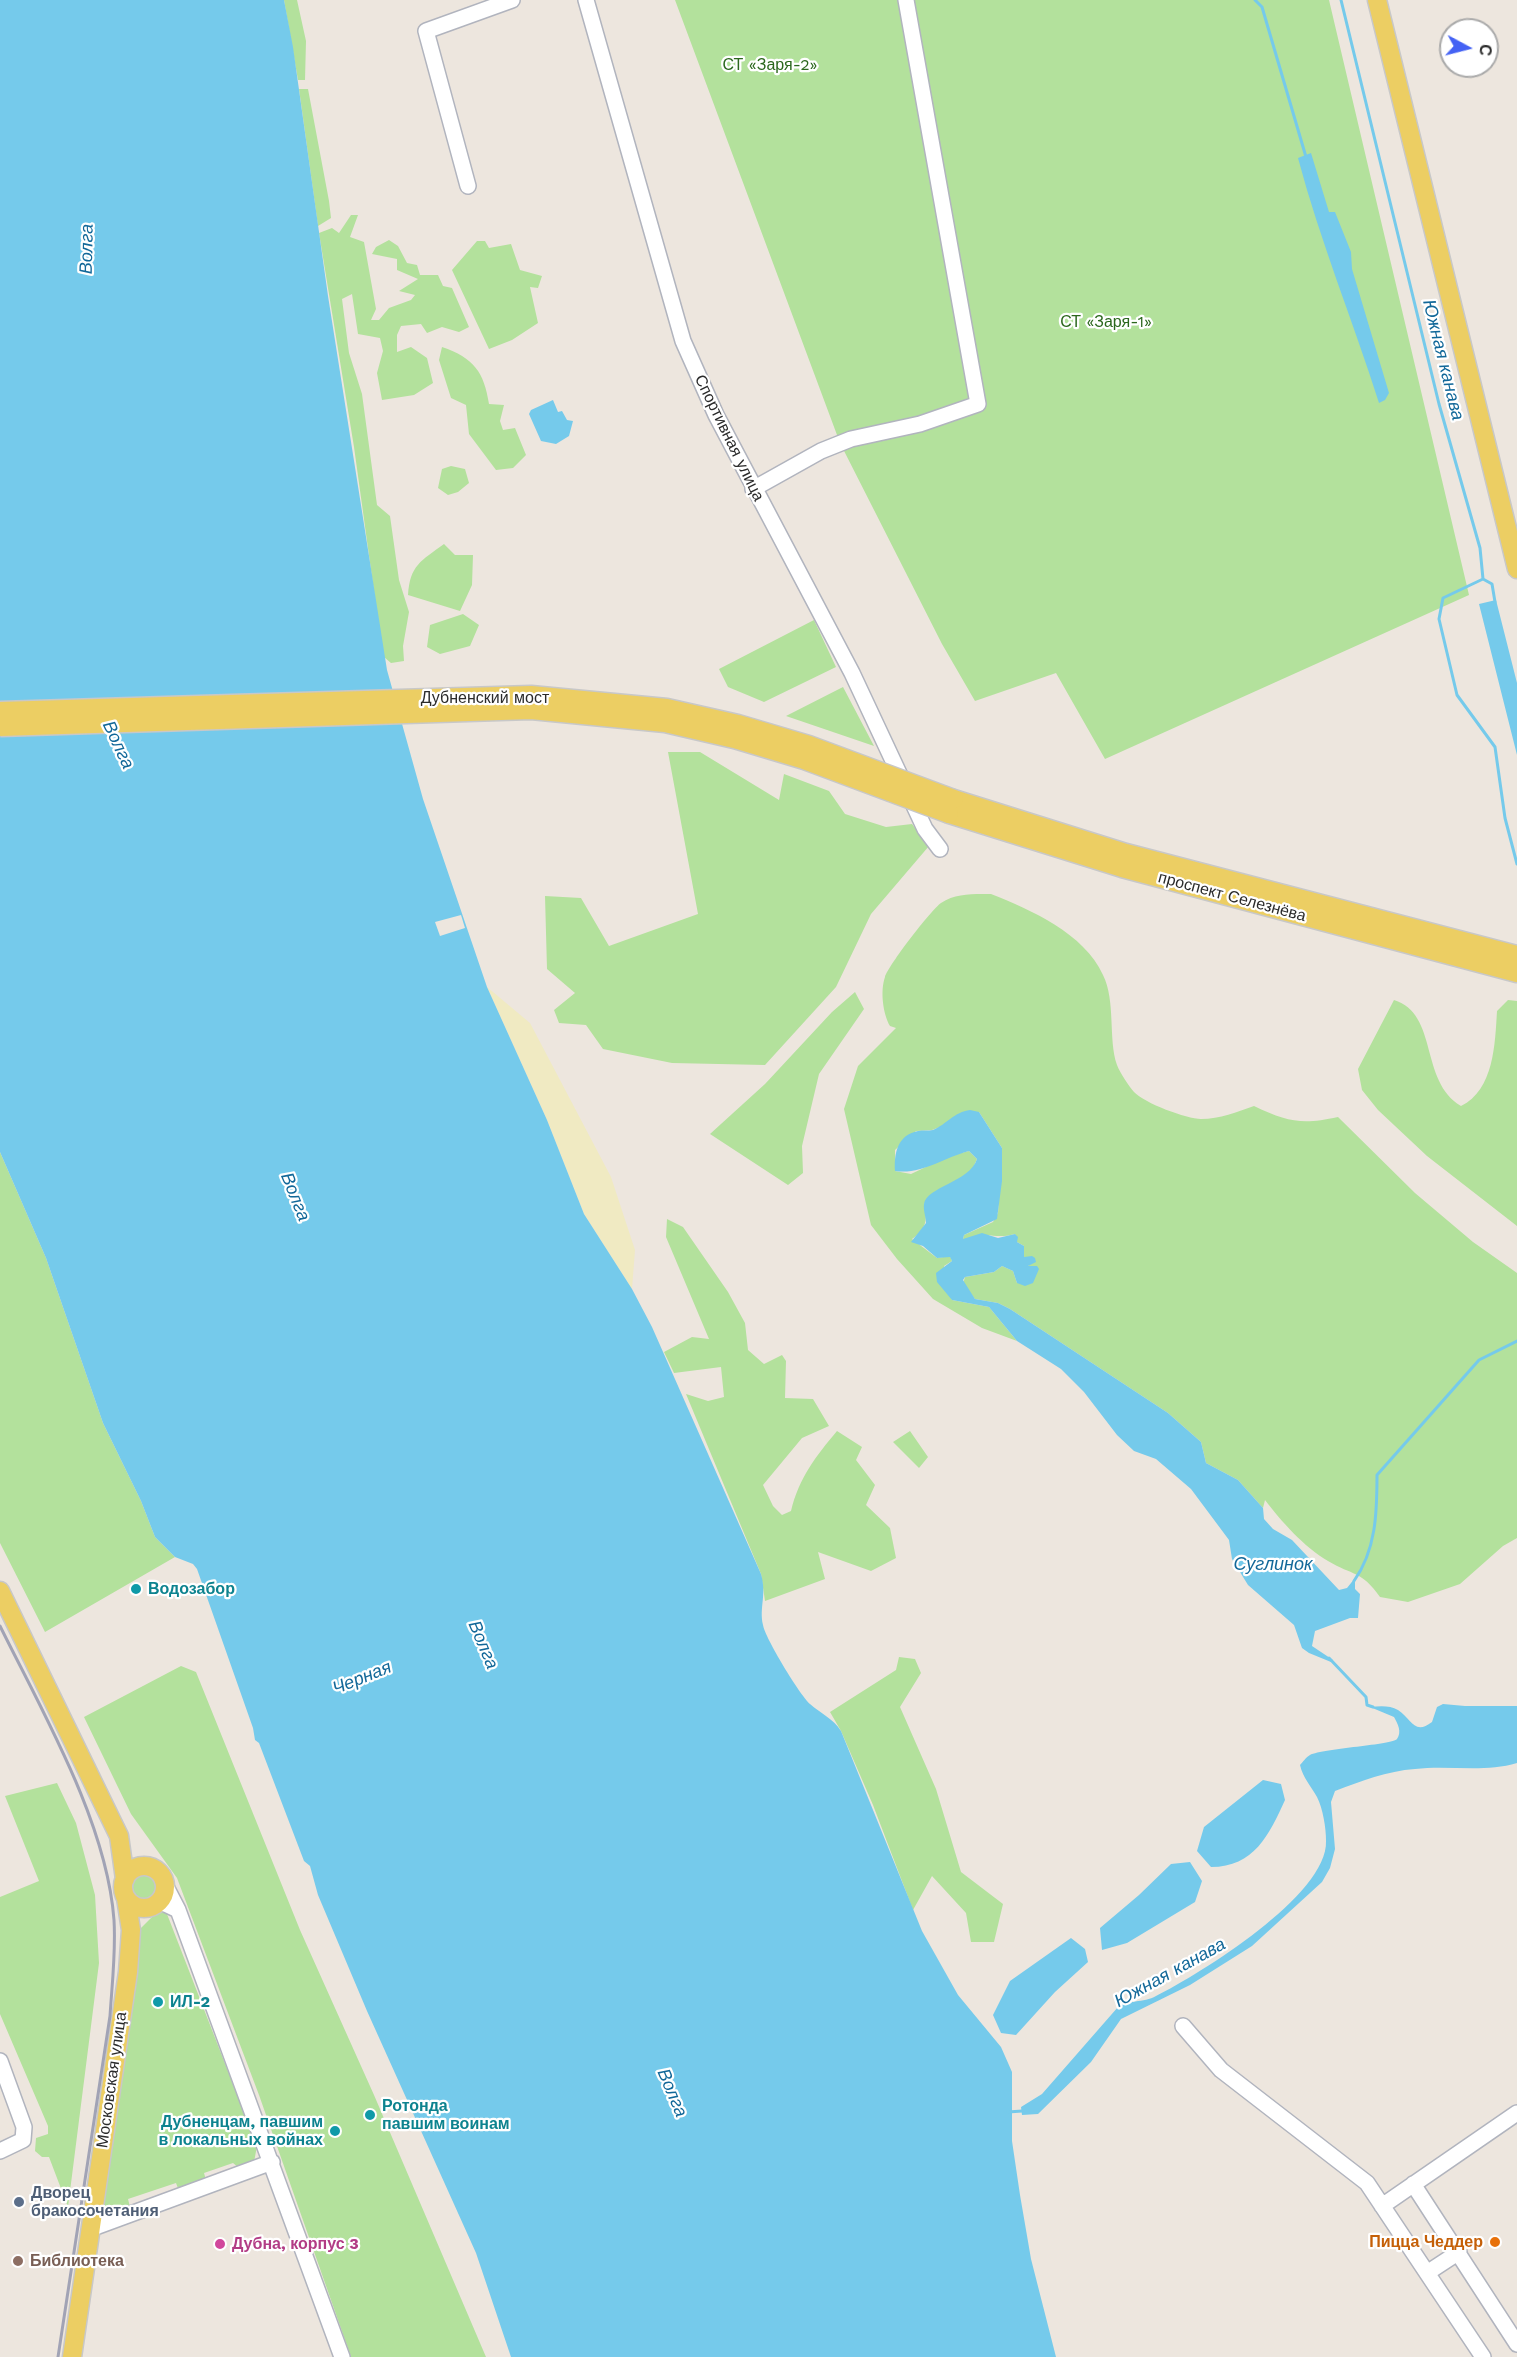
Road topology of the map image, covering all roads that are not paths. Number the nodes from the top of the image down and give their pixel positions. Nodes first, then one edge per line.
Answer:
1 (512, 0) edge
2 (586, 0) edge
3 (906, 0) edge
4 (1377, 0) edge
5 (468, 186) dead end
6 (753, 489) junction
7 (1517, 568) edge
8 (0, 711) edge
9 (0, 727) edge
10 (951, 807) junction
11 (940, 849) dead end
12 (1517, 955) edge
13 (1517, 973) edge
14 (0, 1591) edge
15 (119, 1836) junction
16 (152, 1868) junction
17 (125, 1879) junction
18 (164, 1883) junction
19 (126, 1898) junction
20 (154, 1904) junction
21 (178, 1910) junction
22 (131, 1930) junction
23 (1183, 2026) dead end
24 (0, 2061) edge
25 (1517, 2113) edge
26 (0, 2151) edge
27 (272, 2162) junction
28 (1413, 2184) junction
29 (1382, 2206) junction
30 (90, 2229) junction
31 (1459, 2252) junction
32 (1427, 2273) junction
33 (1517, 2344) edge
34 (72, 2357) edge
35 (342, 2357) edge
36 (1483, 2357) edge

1 - 5 street
2 - 6 street, Спортивная улица
3 - 6 street
4 - 7 main road
6 - 11 street, Спортивная улица
8 - 10 main road, Дубненский мост, bridge
9 - 10 main road, Дубненский мост, bridge
10 - 12 main road, проспект Селезнёва
10 - 13 main road, проспект Селезнёва
14 - 15 main road
15 - 16 main road
15 - 17 main road
16 - 17 main road
16 - 18 main road
17 - 19 main road
18 - 20 main road
18 - 21 street
19 - 20 main road
19 - 22 main road, Московская улица
20 - 21 street
20 - 22 main road
21 - 27 street
22 - 30 main road, Московская улица
23 - 29 street
24 - 26 street
25 - 28 street
27 - 30 street
27 - 35 street
28 - 29 street
28 - 31 street
29 - 32 street
30 - 34 main road, Московская улица
31 - 32 street
31 - 33 street
32 - 36 street

